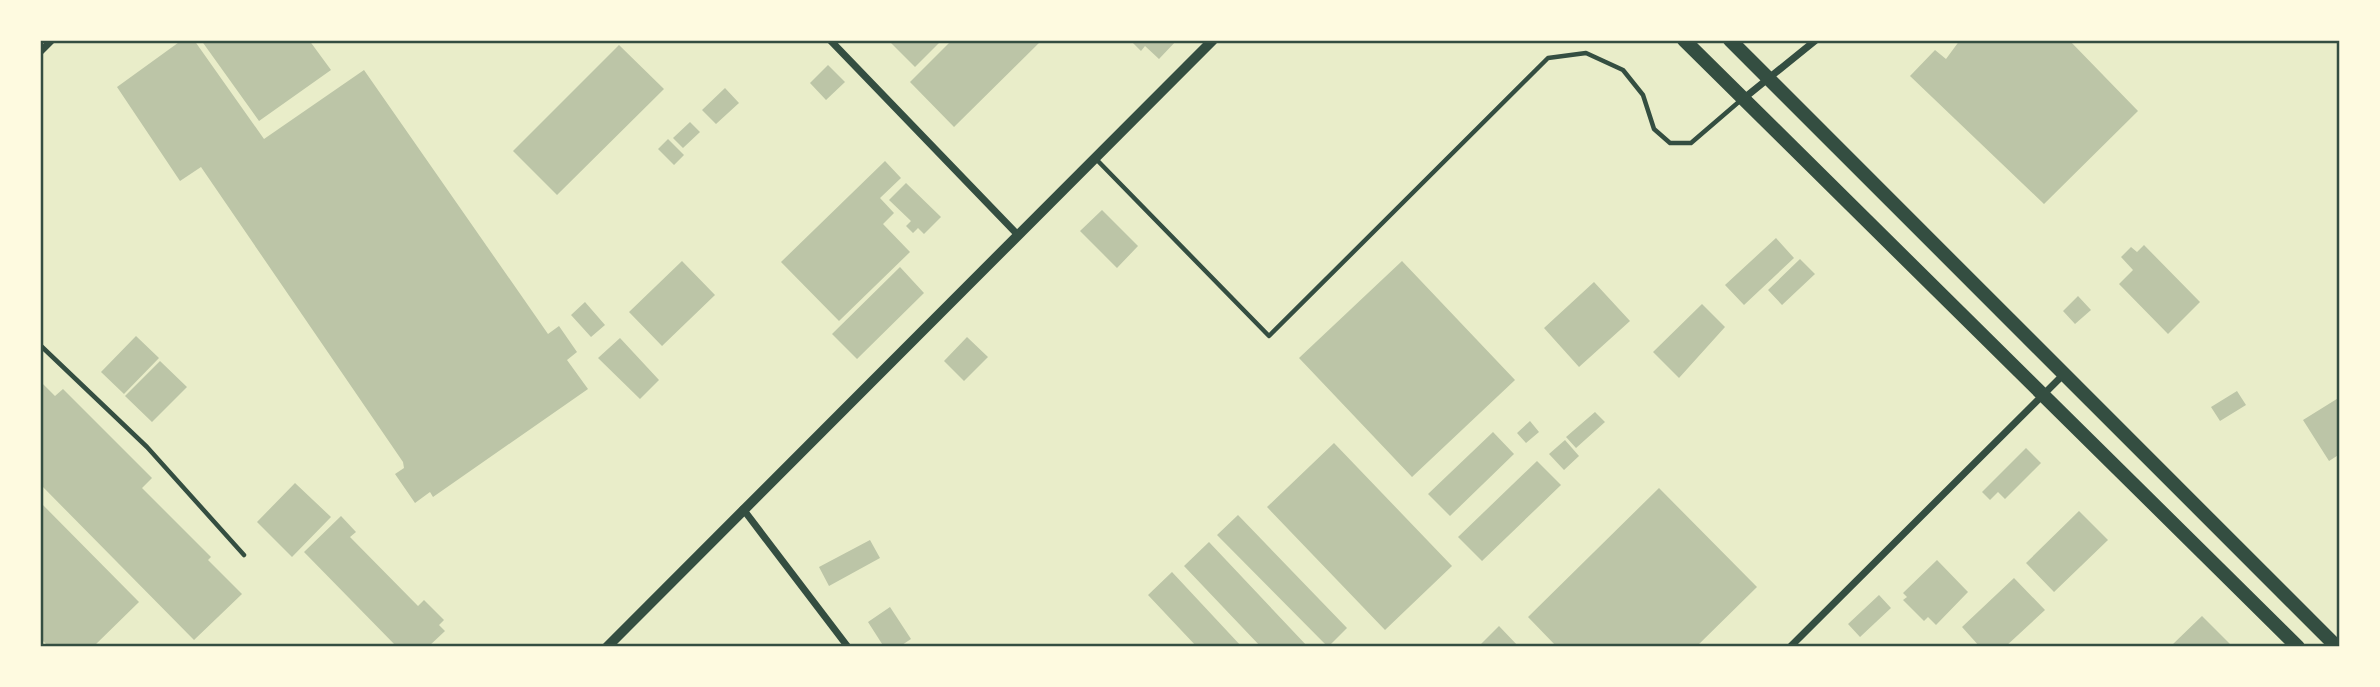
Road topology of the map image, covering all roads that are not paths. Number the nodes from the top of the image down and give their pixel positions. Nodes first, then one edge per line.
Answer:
1 (52, 40) edge
2 (830, 40) edge
3 (1213, 40) edge
4 (1684, 40) edge
5 (1730, 40) edge
6 (1816, 40) edge
7 (40, 52) edge
8 (1767, 78) junction
9 (1743, 99) junction
10 (1095, 158) junction
11 (1018, 235) junction
12 (40, 345) edge
13 (2063, 375) junction
14 (2042, 394) junction
15 (743, 509) junction
16 (244, 555) dead end
17 (607, 647) edge
18 (848, 647) edge
19 (1790, 647) edge
20 (2298, 647) edge
21 (2337, 647) edge

1 - 7 street
2 - 11 street
3 - 10 street
4 - 9 highway
5 - 8 highway
6 - 8 street
8 - 9 street
8 - 13 highway
9 - 10 lane
9 - 14 highway
10 - 11 street
11 - 15 street
12 - 16 lane
13 - 14 street
13 - 21 highway
14 - 19 street
14 - 20 highway
15 - 17 street
15 - 18 street

